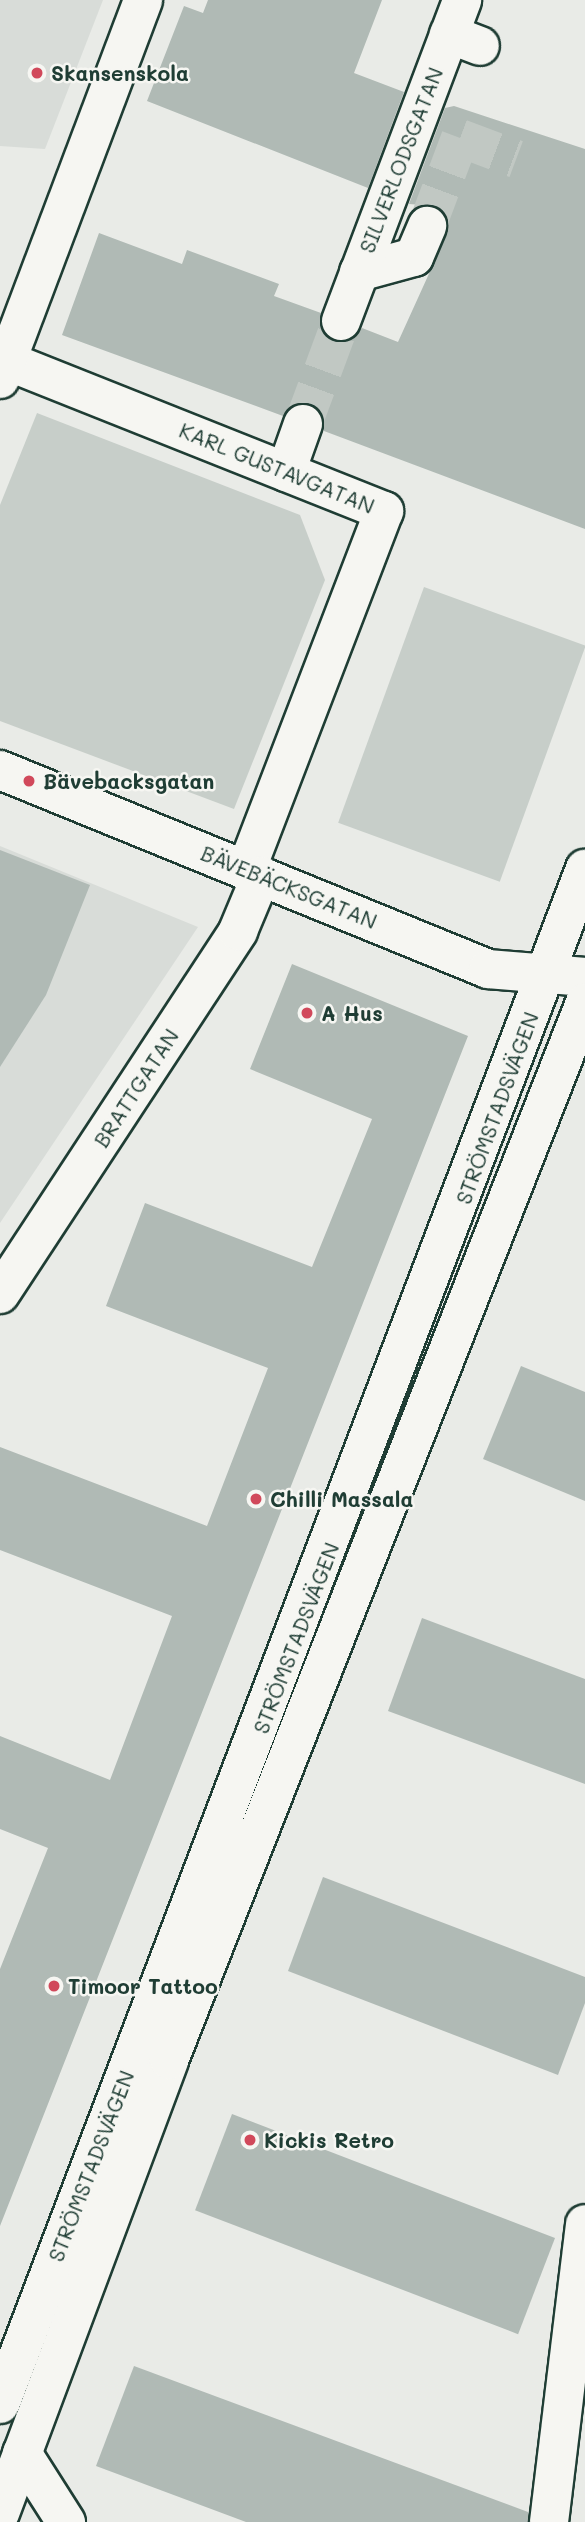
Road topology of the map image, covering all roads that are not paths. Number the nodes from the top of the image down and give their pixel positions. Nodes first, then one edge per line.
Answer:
1 (143, 0) edge
2 (464, 27) edge
3 (427, 226) tunnel mouth
4 (359, 272) junction
5 (341, 321) tunnel mouth
6 (3, 370) edge
7 (303, 424) tunnel mouth
8 (286, 472) junction
9 (0, 769) edge
10 (585, 869) edge
11 (253, 873) junction
12 (546, 976) junction
13 (585, 977) edge
14 (585, 1003) edge
15 (0, 1294) edge
16 (585, 2224) edge
17 (0, 2404) edge
18 (22, 2453) junction
19 (0, 2513) edge
20 (66, 2522) edge
21 (549, 2522) edge

1 - 6 main road, KARL GUSTAVGATAN
2 - 4 main road, SILVERLODSGATAN
3 - 4 main road
4 - 5 main road, SILVERLODSGATAN
6 - 8 main road, KARL GUSTAVGATAN
7 - 8 main road
8 - 11 main road, KARL GUSTAVGATAN
9 - 11 main road, BÄVEBÄCKSGATAN
10 - 12 main road, STRÖMSTADSVÄGEN
11 - 12 main road, BÄVEBÄCKSGATAN
11 - 15 main road, BRATTGATAN
12 - 13 main road, BÄVEBÄCKSGATAN
12 - 17 main road, STRÖMSTADSVÄGEN
14 - 18 main road, STRÖMSTADSVÄGEN
16 - 21 main road
18 - 19 main road, STRÖMSTADSVÄGEN
18 - 20 main road

